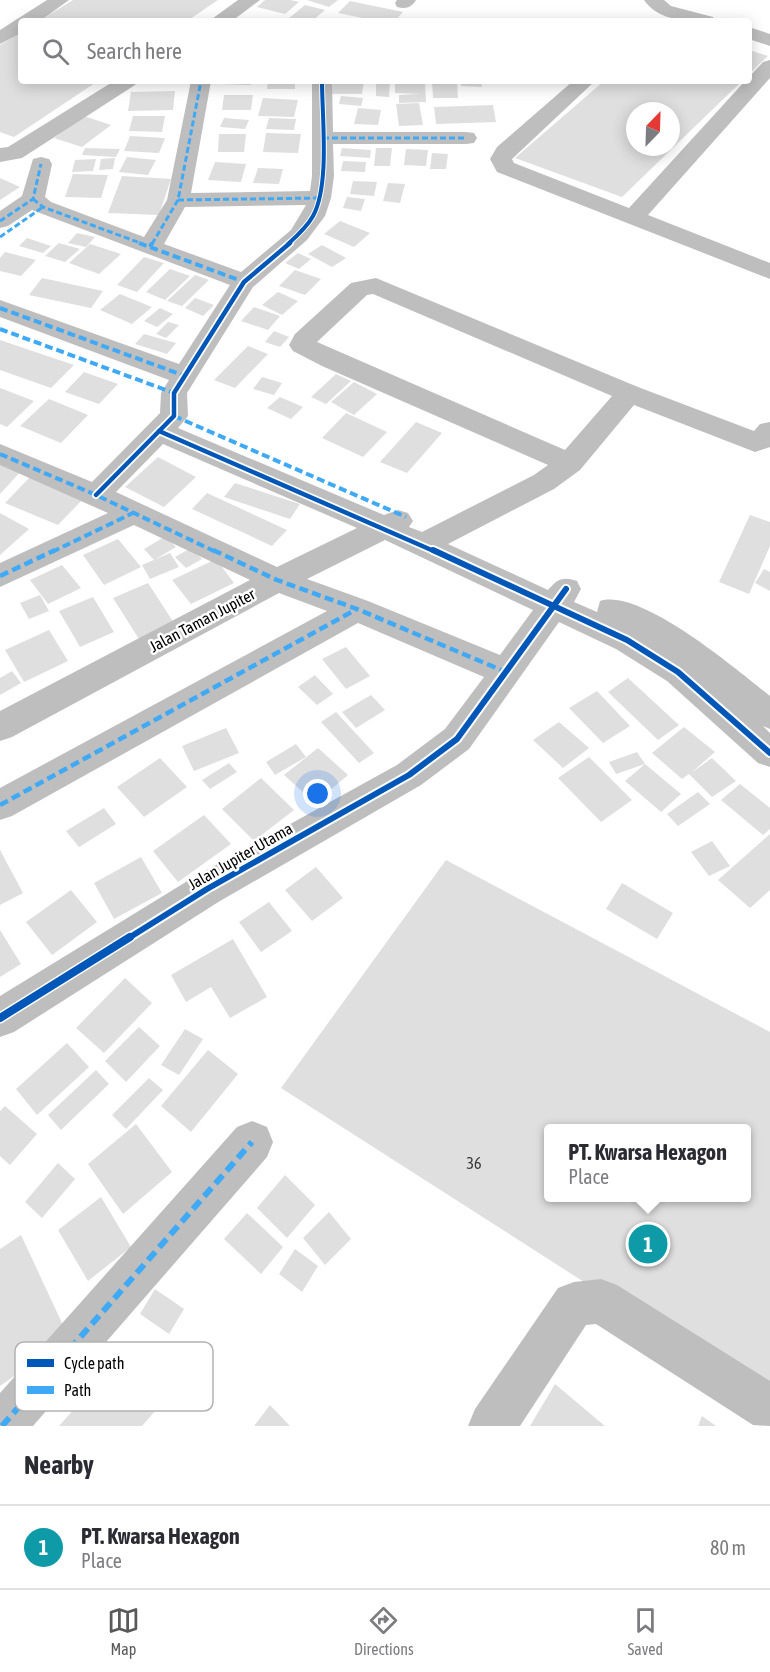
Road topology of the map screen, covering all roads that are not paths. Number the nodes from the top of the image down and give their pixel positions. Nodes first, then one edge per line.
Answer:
1 (60, 0) edge
2 (251, 0) edge
3 (656, 10) edge
4 (32, 18) edge
5 (224, 18) edge
6 (692, 18) edge
7 (18, 27) edge
8 (752, 34) edge
9 (0, 38) edge
10 (770, 40) edge
11 (770, 66) edge
12 (123, 84) edge
13 (200, 84) edge
14 (322, 84) edge
15 (582, 84) edge
16 (323, 138) junction
17 (466, 138) dead end
18 (0, 155) edge
19 (41, 164) dead end
20 (320, 198) junction
21 (178, 200) junction
22 (38, 203) junction
23 (634, 218) junction
24 (0, 221) edge
25 (0, 237) edge
26 (150, 247) junction
27 (770, 272) edge
28 (244, 282) junction
29 (0, 308) edge
30 (0, 329) edge
31 (629, 393) junction
32 (173, 404) junction
33 (770, 431) edge
34 (0, 454) edge
35 (570, 463) junction
36 (96, 495) junction
37 (134, 513) junction
38 (395, 522) junction
39 (432, 539) junction
40 (0, 576) edge
41 (278, 580) junction
42 (560, 598) junction
43 (357, 609) junction
44 (684, 661) junction
45 (506, 672) junction
46 (770, 716) edge
47 (0, 727) edge
48 (770, 753) edge
49 (0, 805) edge
50 (0, 1018) edge
51 (252, 1143) dead end
52 (76, 1342) edge
53 (770, 1408) edge
54 (15, 1411) edge
55 (2, 1426) edge
56 (492, 1426) edge

1 - 4 street
2 - 5 street
3 - 6 street
7 - 9 street
8 - 10 street
11 - 23 street
12 - 18 street
13 - 21 street
14 - 16 street
15 - 23 street
16 - 17 street
16 - 20 street
19 - 22 street
20 - 21 street
20 - 28 street
21 - 26 street
22 - 24 street
22 - 25 street
22 - 26 street
23 - 27 street
26 - 28 street
28 - 32 street
29 - 32 street
30 - 32 street
31 - 33 street
31 - 35 street
31 - 35 street
32 - 36 street
32 - 38 street
34 - 36 street
35 - 39 street
36 - 37 street
37 - 40 street
37 - 41 street
38 - 39 street
38 - 41 street, Jalan Taman Jupiter
39 - 42 street
41 - 43 street
41 - 47 street, Jalan Taman Jupiter
42 - 44 street
42 - 45 street, Jalan Jupiter Utama
43 - 45 street
43 - 49 street
44 - 46 street
44 - 48 street
45 - 50 street, Jalan Jupiter Utama
51 - 52 street
53 - 56 street
54 - 55 street

